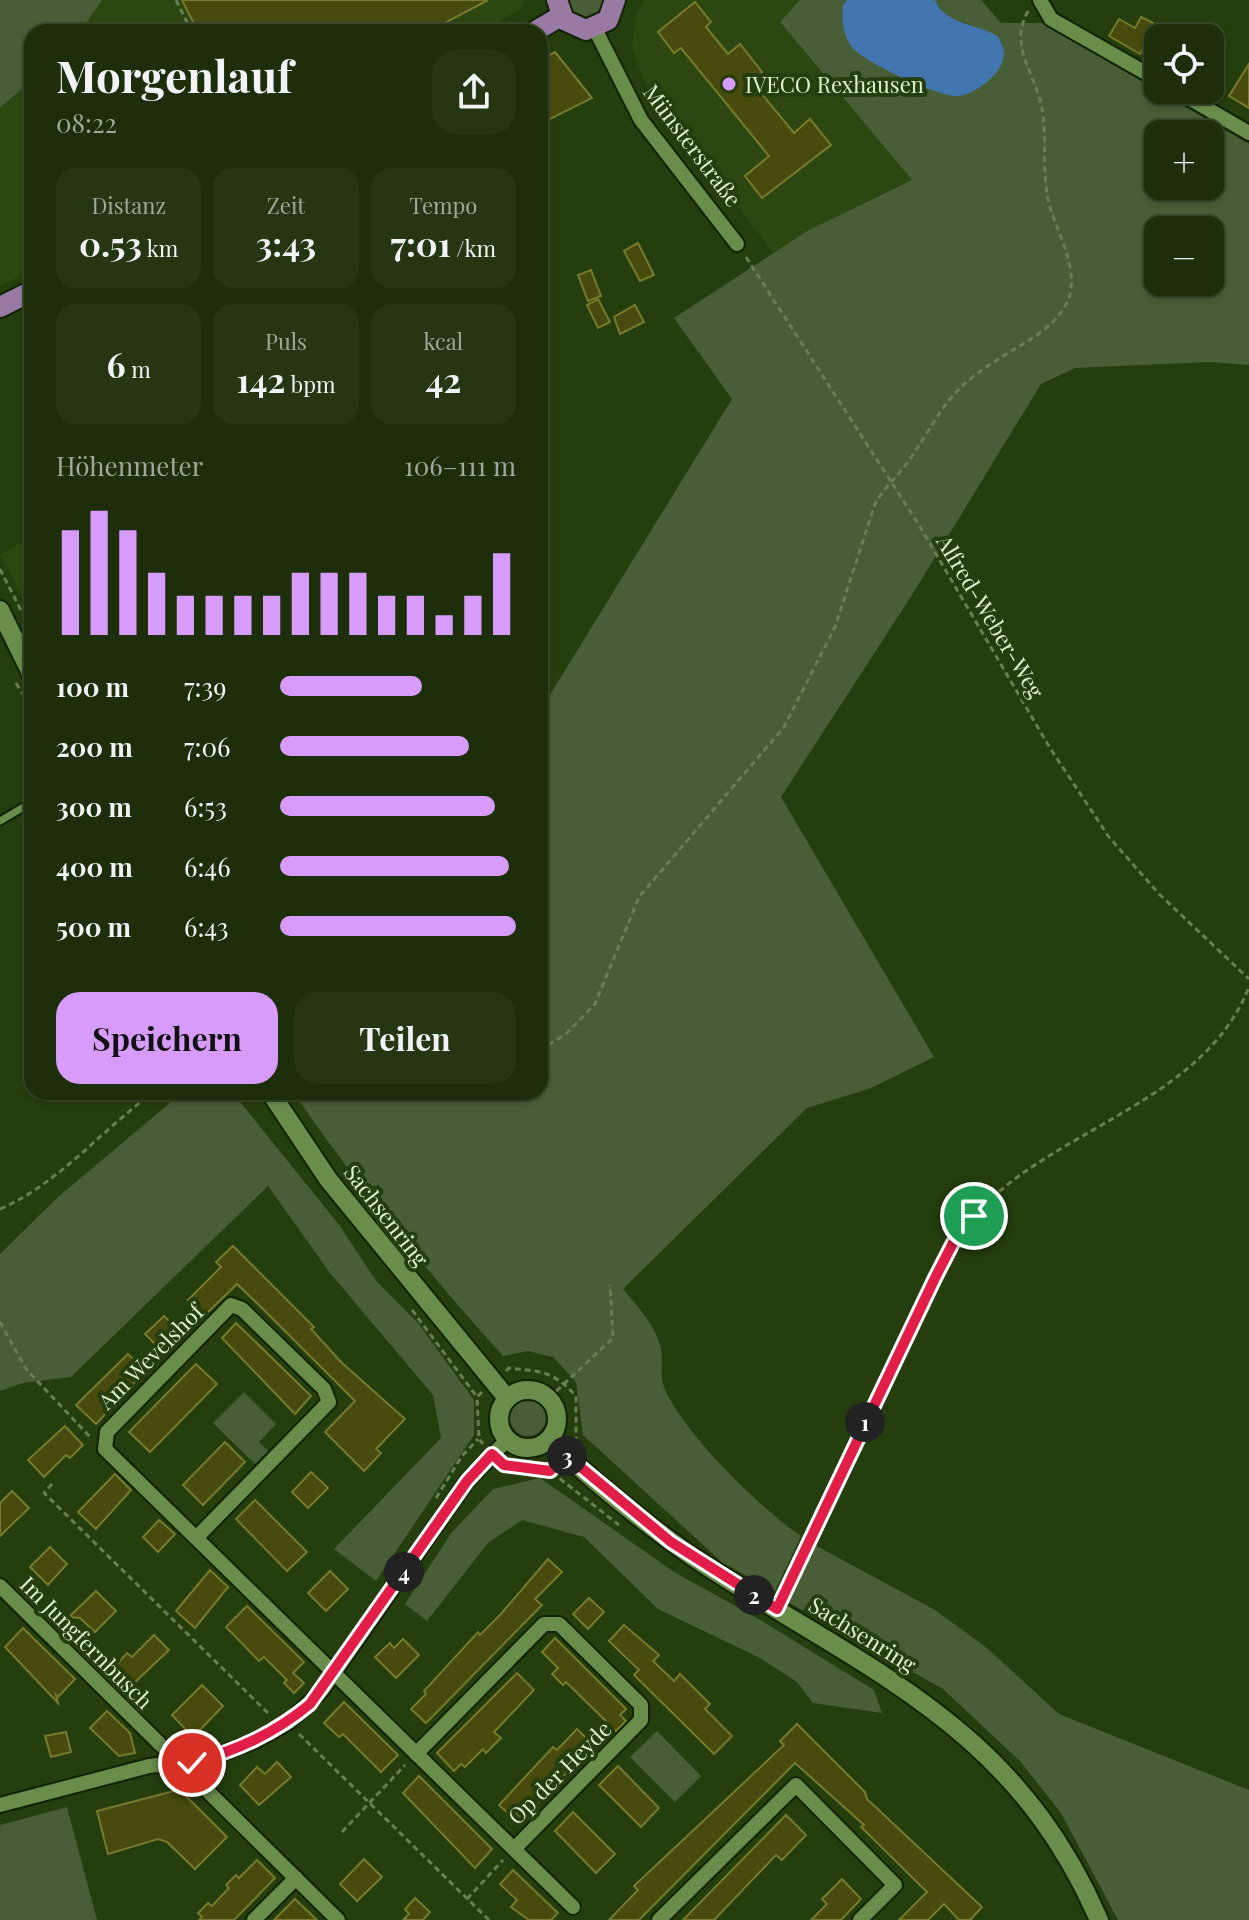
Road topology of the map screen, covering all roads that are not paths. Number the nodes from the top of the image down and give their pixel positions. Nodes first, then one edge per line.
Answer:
1 (615, 0) edge
2 (1036, 3) edge
3 (559, 8) edge
4 (542, 24) edge
5 (595, 29) junction
6 (1144, 72) edge
7 (1199, 104) edge
8 (1249, 133) edge
9 (737, 244) road end
10 (24, 295) edge
11 (0, 307) edge
12 (0, 610) edge
13 (24, 659) edge
14 (24, 807) edge
15 (0, 821) edge
16 (275, 1100) edge
17 (507, 1398) junction
18 (507, 1440) junction
19 (549, 1440) junction
20 (197, 1537) junction
21 (0, 1586) edge
22 (334, 1672) junction
23 (416, 1754) junction
24 (178, 1763) junction
25 (0, 1805) edge
26 (514, 1849) junction
27 (296, 1878) junction
28 (573, 1907) dead end
29 (254, 1920) edge
30 (338, 1920) edge
31 (659, 1920) edge
32 (860, 1920) edge
33 (1099, 1920) edge

1 - 5 main road
2 - 6 street
3 - 4 main road
3 - 5 main road
5 - 9 street, Münsterstraße
7 - 8 street
10 - 11 main road
12 - 13 street
14 - 15 lane
16 - 17 street, Sachsenring
17 - 18 street
17 - 19 street
18 - 19 street
18 - 22 street
19 - 33 street, Sachsenring
20 - 20 street, Am Wevelshof
20 - 22 street, Am Wevelshof
21 - 24 street, Im Jungfernbusch
22 - 23 street, Op der Heyde
22 - 24 street
23 - 26 street, Op der Heyde
23 - 26 street, Op der Heyde
24 - 25 street
24 - 27 street, Im Jungfernbusch
26 - 28 street, Op der Heyde
27 - 29 street
27 - 30 street, Im Jungfernbusch
31 - 32 street

